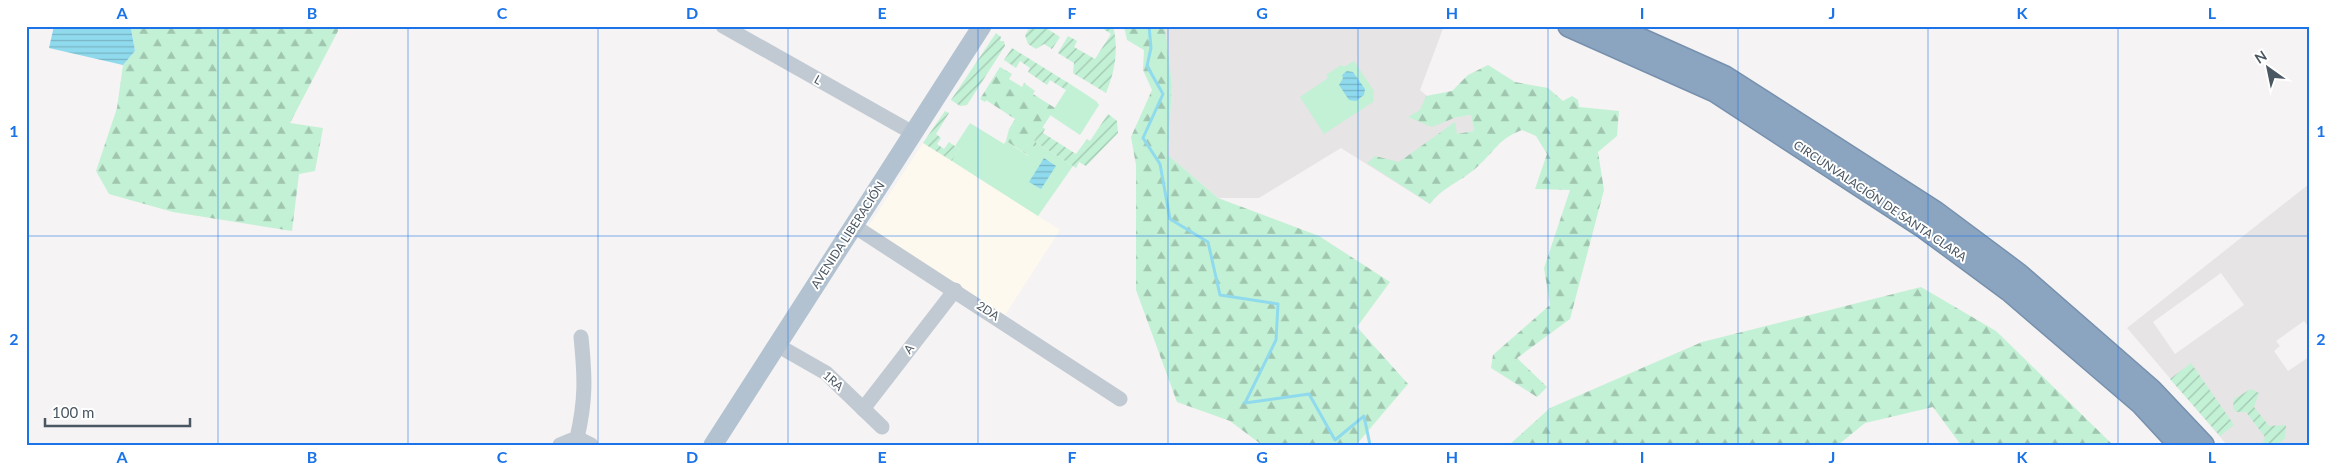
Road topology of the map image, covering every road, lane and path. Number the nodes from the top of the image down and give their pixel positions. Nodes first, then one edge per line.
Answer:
1 (982, 26) edge
2 (1569, 26) edge
3 (1611, 26) edge
4 (731, 28) edge
5 (913, 133) junction
6 (854, 226) junction
7 (955, 290) junction
8 (581, 337) dead end
9 (777, 345) junction
10 (1120, 399) dead end
11 (863, 409) junction
12 (882, 428) dead end
13 (584, 441) edge
14 (560, 445) edge
15 (713, 445) edge
16 (2180, 445) edge
17 (2203, 445) edge

1 - 5 main road, AVENIDA LIBERACIÓN
2 - 16 highway, CIRCUNVALACIÓN DE SANTA CLARA
3 - 17 highway, CIRCUNVALACIÓN DE SANTA CLARA
4 - 5 street, L
5 - 6 main road, AVENIDA LIBERACIÓN
6 - 7 street, 2DA
6 - 9 main road, AVENIDA LIBERACIÓN
7 - 10 street, 2DA
7 - 11 street, A
8 - 13 street
9 - 11 street, 1RA
9 - 15 main road, AVENIDA LIBERACIÓN
11 - 12 street, 1RA
13 - 14 street

